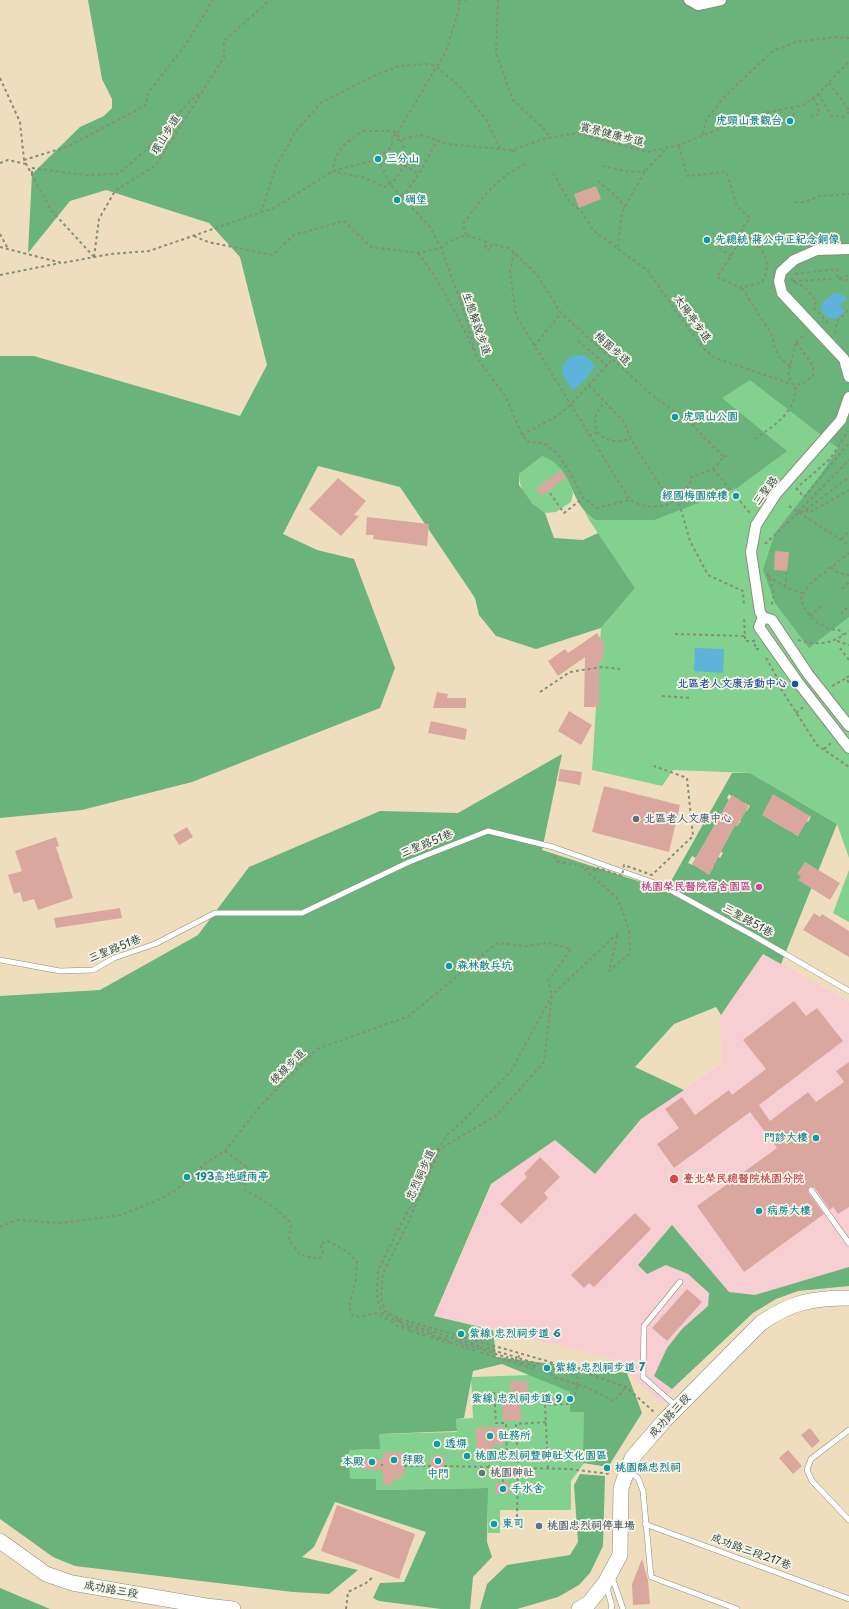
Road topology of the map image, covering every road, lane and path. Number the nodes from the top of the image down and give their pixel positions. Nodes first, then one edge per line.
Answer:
1 (213, 0) edge
2 (270, 0) edge
3 (466, 0) edge
4 (498, 0) edge
5 (689, 0) edge
6 (721, 0) edge
7 (459, 1) edge
8 (849, 38) edge
9 (849, 61) edge
10 (436, 66) junction
11 (0, 78) edge
12 (829, 83) junction
13 (203, 91) junction
14 (818, 94) junction
15 (812, 97) junction
16 (792, 107) junction
17 (767, 111) junction
18 (849, 111) edge
19 (812, 115) dead end
20 (816, 115) dead end
21 (794, 116) dead end
22 (772, 120) dead end
23 (813, 120) dead end
24 (397, 133) junction
25 (703, 134) junction
26 (550, 138) junction
27 (399, 139) junction
28 (437, 140) junction
29 (679, 145) junction
30 (667, 148) junction
31 (500, 149) junction
32 (512, 150) junction
33 (517, 154) dead end
34 (378, 159) junction
35 (24, 160) junction
36 (399, 162) dead end
37 (0, 163) edge
38 (26, 164) junction
39 (525, 164) dead end
40 (404, 165) junction
41 (602, 166) dead end
42 (645, 170) junction
43 (334, 171) junction
44 (553, 173) dead end
45 (32, 174) junction
46 (419, 174) junction
47 (598, 181) dead end
48 (390, 184) junction
49 (849, 194) edge
50 (402, 198) junction
51 (795, 202) dead end
52 (625, 207) junction
53 (261, 213) junction
54 (0, 234) edge
55 (745, 234) junction
56 (193, 235) junction
57 (466, 235) junction
58 (709, 241) dead end
59 (0, 247) edge
60 (618, 247) junction
61 (441, 248) junction
62 (8, 249) junction
63 (849, 249) edge
64 (514, 252) junction
65 (418, 253) junction
66 (731, 256) junction
67 (94, 257) junction
68 (62, 263) junction
69 (0, 275) edge
70 (849, 275) edge
71 (838, 279) junction
72 (831, 280) dead end
73 (849, 280) edge
74 (792, 281) junction
75 (741, 288) junction
76 (849, 309) edge
77 (561, 313) junction
78 (835, 333) junction
79 (806, 334) dead end
80 (840, 338) dead end
81 (578, 341) dead end
82 (796, 342) junction
83 (534, 346) junction
84 (477, 358) junction
85 (613, 359) junction
86 (608, 366) junction
87 (790, 366) junction
88 (849, 378) edge
89 (794, 384) junction
90 (589, 385) junction
91 (849, 397) edge
92 (605, 402) junction
93 (571, 404) junction
94 (723, 419) dead end
95 (692, 424) junction
96 (849, 429) edge
97 (597, 432) junction
98 (522, 435) junction
99 (589, 436) junction
100 (631, 439) junction
101 (755, 439) dead end
102 (849, 443) edge
103 (730, 455) dead end
104 (724, 457) junction
105 (849, 460) edge
106 (713, 468) junction
107 (849, 477) edge
108 (849, 490) edge
109 (550, 493) dead end
110 (584, 498) junction
111 (678, 499) junction
112 (630, 500) junction
113 (672, 502) junction
114 (789, 506) dead end
115 (806, 510) junction
116 (798, 512) junction
117 (750, 513) dead end
118 (849, 532) edge
119 (841, 539) junction
120 (849, 545) edge
121 (764, 548) dead end
122 (849, 553) edge
123 (831, 567) junction
124 (766, 570) dead end
125 (787, 571) dead end
126 (767, 575) junction
127 (849, 575) edge
128 (849, 582) edge
129 (785, 587) junction
130 (842, 589) dead end
131 (803, 594) junction
132 (824, 604) dead end
133 (744, 606) dead end
134 (849, 606) edge
135 (841, 614) dead end
136 (810, 616) junction
137 (763, 617) junction
138 (744, 619) dead end
139 (849, 631) edge
140 (675, 634) dead end
141 (843, 635) junction
142 (745, 636) junction
143 (837, 641) junction
144 (823, 643) dead end
145 (849, 645) edge
146 (840, 648) dead end
147 (761, 649) dead end
148 (764, 655) dead end
149 (849, 660) edge
150 (620, 669) dead end
151 (849, 676) edge
152 (846, 678) junction
153 (849, 683) edge
154 (832, 686) dead end
155 (540, 692) dead end
156 (662, 696) dead end
157 (692, 698) dead end
158 (804, 707) dead end
159 (796, 713) junction
160 (849, 726) edge
161 (831, 743) dead end
162 (849, 748) edge
163 (824, 749) junction
164 (654, 766) dead end
165 (849, 767) edge
166 (0, 960) edge
167 (849, 991) edge
168 (552, 995) junction
169 (225, 1151) junction
170 (811, 1190) dead end
171 (0, 1227) edge
172 (849, 1243) edge
173 (680, 1282) dead end
174 (377, 1298) junction
175 (381, 1298) junction
176 (849, 1298) edge
177 (397, 1320) junction
178 (416, 1325) junction
179 (458, 1336) junction
180 (457, 1340) junction
181 (520, 1353) junction
182 (518, 1358) junction
183 (551, 1362) junction
184 (577, 1385) junction
185 (626, 1387) junction
186 (494, 1390) dead end
187 (677, 1408) junction
188 (664, 1421) junction
189 (547, 1422) junction
190 (849, 1430) edge
191 (488, 1453) dead end
192 (488, 1458) junction
193 (404, 1466) dead end
194 (431, 1466) dead end
195 (444, 1466) dead end
196 (489, 1467) junction
197 (503, 1467) junction
198 (518, 1468) junction
199 (548, 1468) junction
200 (627, 1469) junction
201 (610, 1474) dead end
202 (503, 1483) dead end
203 (517, 1517) dead end
204 (849, 1520) edge
205 (645, 1524) junction
206 (0, 1541) edge
207 (373, 1577) dead end
208 (608, 1577) junction
209 (849, 1599) edge
210 (206, 1608) edge
211 (233, 1609) edge
212 (346, 1609) edge
213 (579, 1609) edge
214 (611, 1609) edge
215 (623, 1609) edge
216 (737, 1609) edge

1 - 35 path
2 - 13 path, 環山步道
3 - 7 path
4 - 26 path
5 - 6 street
7 - 10 path
8 - 25 path
9 - 12 path, 賞景健康步道
10 - 24 path
10 - 31 path
10 - 53 path
11 - 35 path
12 - 14 path, 賞景健康步道
12 - 18 path
13 - 45 path
13 - 67 path, 環山步道
14 - 15 path, 賞景健康步道
14 - 18 path
15 - 16 path, 賞景健康步道
15 - 20 path
16 - 17 path, 賞景健康步道
16 - 21 path
17 - 22 path
17 - 25 path, 賞景健康步道
19 - 23 path
24 - 27 path
24 - 43 path
25 - 29 path, 賞景健康步道
26 - 30 path, 賞景健康步道
26 - 32 path, 賞景健康步道
27 - 28 path, 賞景健康步道
27 - 34 path
27 - 40 path
28 - 31 path, 賞景健康步道
28 - 46 path
29 - 30 path, 賞景健康步道
29 - 55 path
30 - 42 path
31 - 32 path, 賞景健康步道
32 - 33 path
34 - 43 path
34 - 48 path, 生態解說步道
35 - 38 path
36 - 40 path
37 - 38 path
38 - 45 path
39 - 57 path
40 - 46 path
40 - 48 path
41 - 42 path
42 - 52 path
43 - 48 path
43 - 53 path
44 - 60 path, 太陽亭步道
45 - 67 path
46 - 50 path
47 - 52 path
48 - 50 path, 生態解說步道
49 - 51 path
50 - 61 path, 生態解說步道
52 - 60 path
53 - 56 path
54 - 62 path
55 - 66 path
55 - 75 path
56 - 65 path
56 - 67 path
57 - 61 path
57 - 64 path, 梅園步道
58 - 66 path
59 - 62 path
60 - 89 path, 太陽亭步道
61 - 65 path
61 - 84 path, 生態解說步道
62 - 68 path
63 - 88 street
64 - 77 path, 梅園步道
64 - 83 path
65 - 84 path
66 - 75 path
67 - 68 path
68 - 69 path
70 - 71 path
71 - 73 path
71 - 74 path
72 - 74 path
74 - 78 path
75 - 87 path
76 - 78 path
77 - 83 path
77 - 85 path, 梅園步道
78 - 80 path
79 - 82 path
81 - 86 path
82 - 87 path
82 - 89 path
83 - 93 path
84 - 98 path, 生態解說步道
85 - 86 path
85 - 95 path, 梅園步道
86 - 90 path
87 - 89 path
89 - 101 path
90 - 92 path
90 - 93 path
91 - 137 street, 三聖路
92 - 97 path
92 - 100 path
93 - 98 path
93 - 99 path
94 - 95 path
95 - 104 path, 梅園步道
96 - 102 path
97 - 99 path
97 - 100 path
98 - 110 path
99 - 112 path
100 - 113 path
103 - 104 path
104 - 106 path
105 - 116 path
106 - 111 path
106 - 117 path
107 - 115 path
108 - 115 path
109 - 110 path
110 - 112 path
111 - 113 path
111 - 133 path
112 - 113 path
114 - 116 path
115 - 116 path
116 - 119 path
116 - 121 path
118 - 119 path
119 - 120 path
122 - 123 path
123 - 127 path
123 - 131 path
124 - 126 path
125 - 129 path
126 - 129 path
126 - 137 path
128 - 130 path
129 - 131 path
131 - 136 path
132 - 136 path
134 - 135 path
136 - 141 path
137 - 160 street
137 - 162 street, 三聖路
138 - 142 path
139 - 141 path
140 - 142 path
141 - 143 path
142 - 147 path
143 - 144 path
143 - 145 path
146 - 149 path
148 - 159 path
150 - 155 path
151 - 152 path
152 - 153 path
152 - 154 path
156 - 157 path
158 - 159 path
159 - 163 path
161 - 163 path
163 - 165 path
164 - 168 path, bridge
166 - 167 lane, 三聖路51巷
168 - 169 path, 稜線步道
168 - 174 path
168 - 175 path, 忠烈祠步道
169 - 171 path, 稜線步道
169 - 177 path
170 - 172 lane
173 - 187 lane
174 - 175 path
174 - 177 path
175 - 177 path
176 - 187 street, 成功路三段
177 - 178 path
177 - 178 path, bridge
178 - 179 path
178 - 180 path, bridge
179 - 180 path, bridge
179 - 181 path
180 - 182 path, bridge
181 - 182 path, bridge
181 - 183 path
182 - 184 path, bridge
183 - 184 path
183 - 185 path
184 - 185 path
184 - 189 path
185 - 188 path
186 - 192 path
187 - 188 street, 成功路三段
188 - 200 street, 成功路三段
189 - 198 path
189 - 199 path
190 - 204 lane
191 - 192 path
192 - 196 path
193 - 194 path
195 - 196 path
196 - 197 path
197 - 198 path
197 - 202 path
198 - 199 path
198 - 203 path
199 - 201 path
200 - 205 lane
200 - 208 street, 成功路三段
205 - 209 lane, 成功路三段217巷
205 - 216 lane
206 - 210 street, 成功路三段
207 - 212 path
208 - 213 street, 成功路三段
208 - 214 lane
208 - 215 lane
210 - 211 street, 成功路三段

